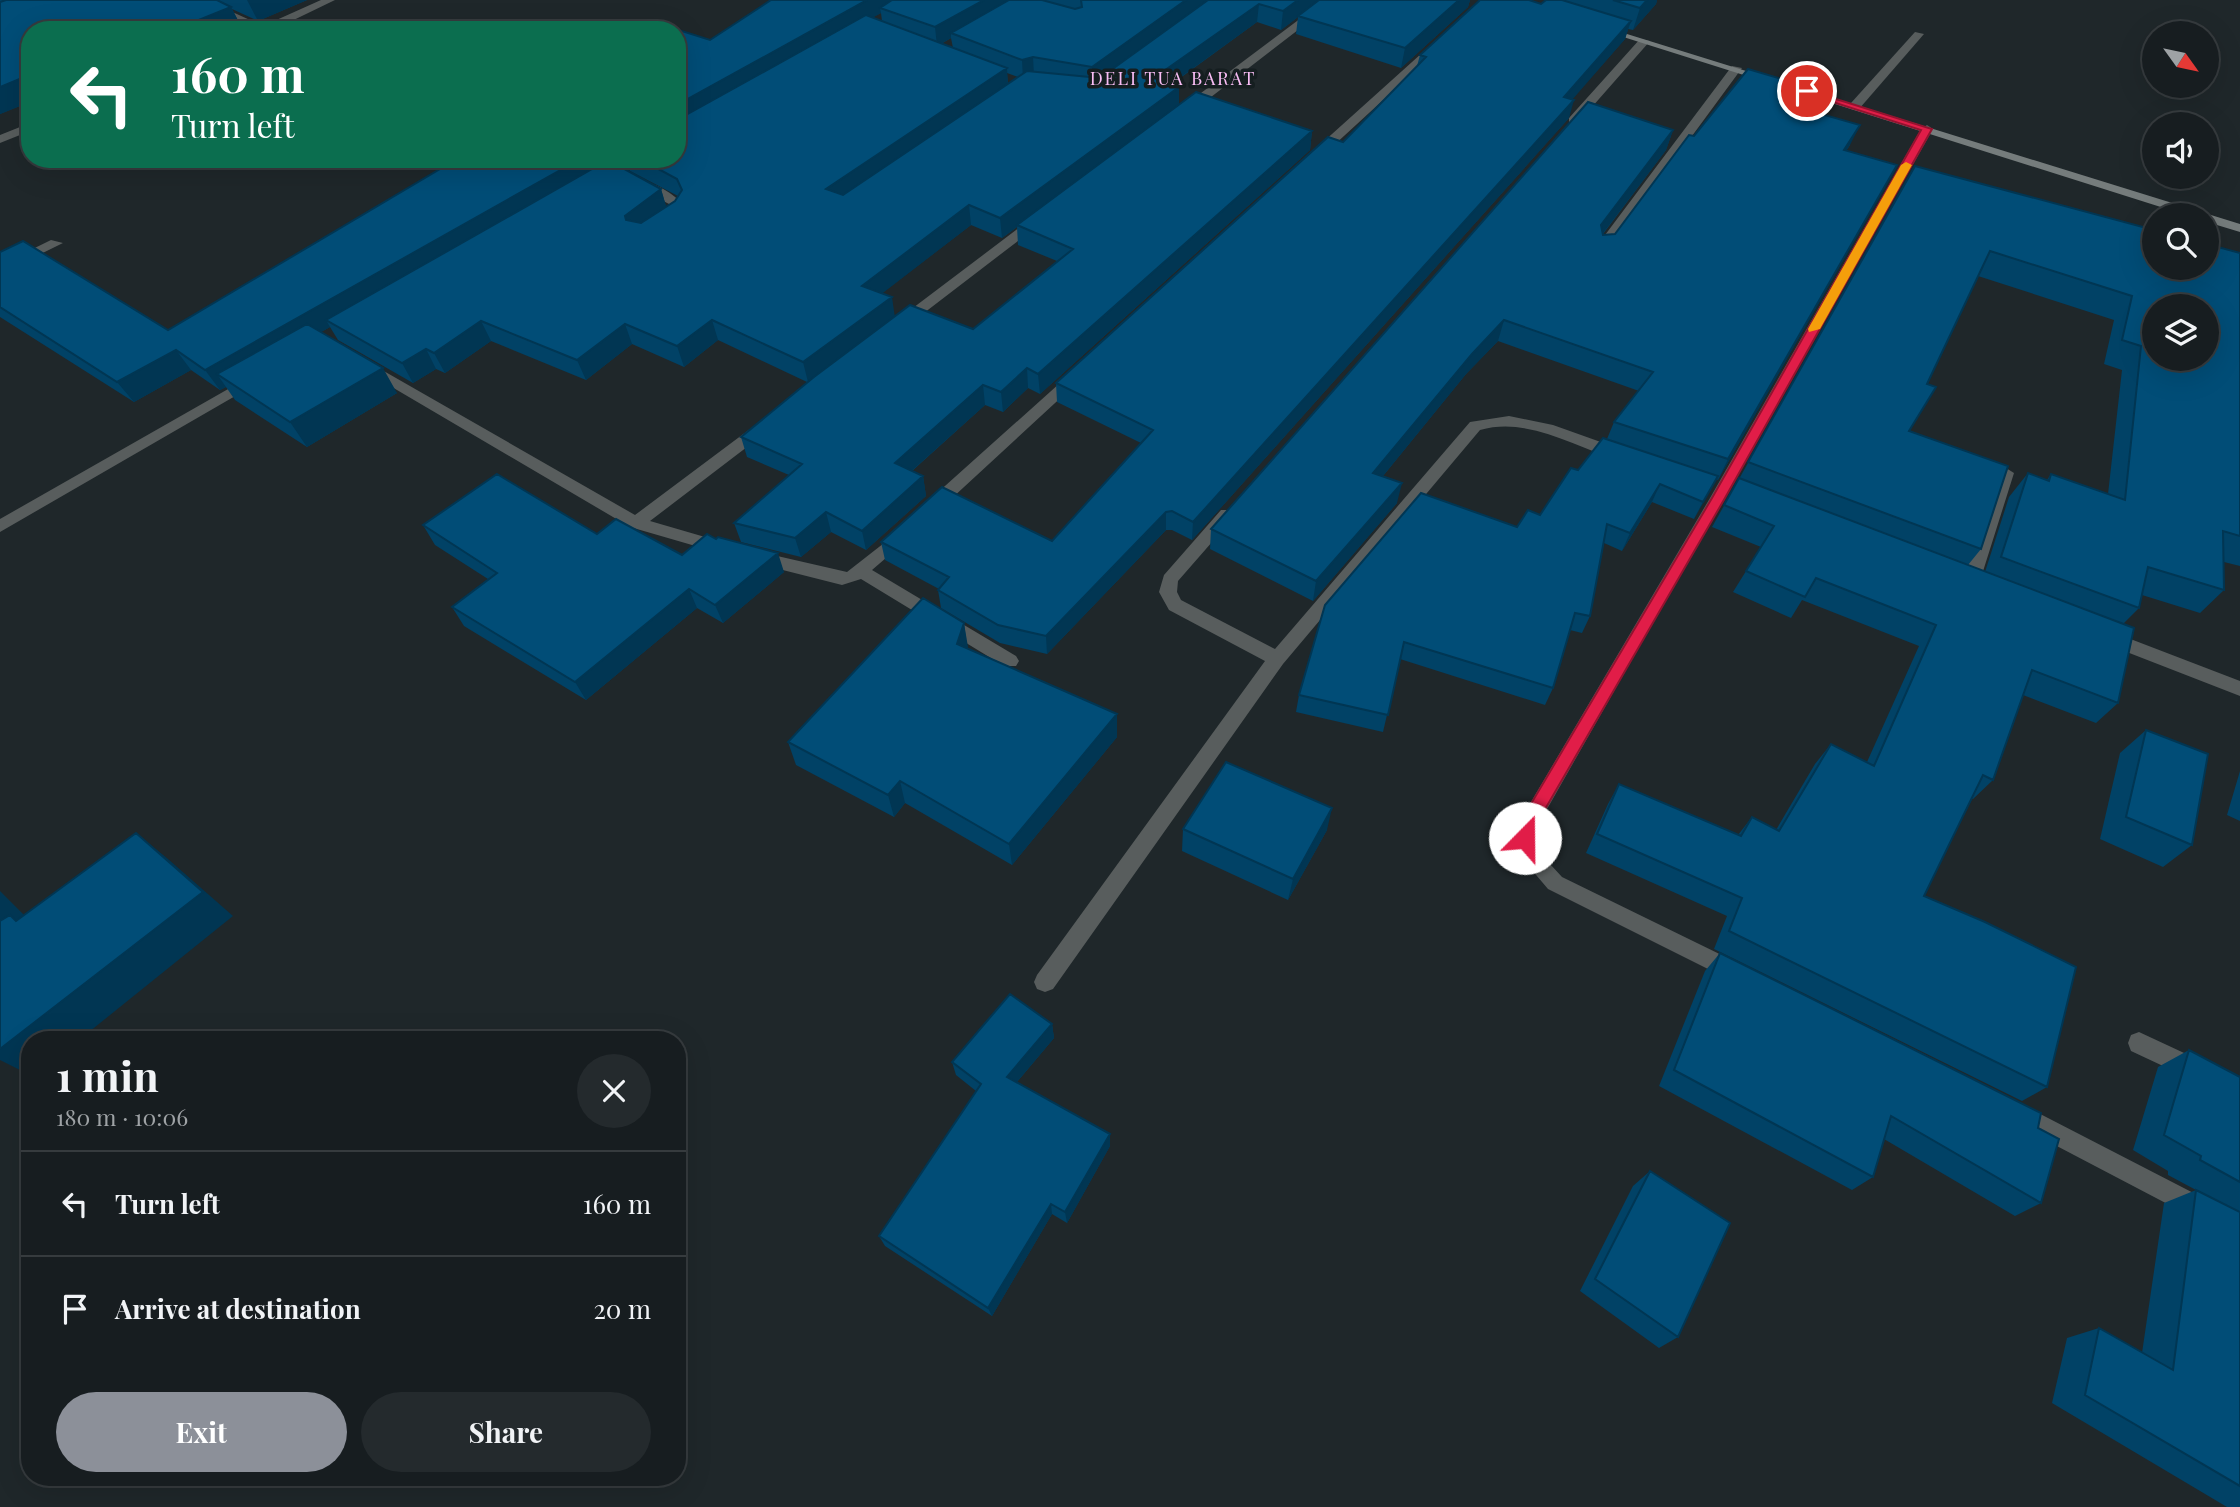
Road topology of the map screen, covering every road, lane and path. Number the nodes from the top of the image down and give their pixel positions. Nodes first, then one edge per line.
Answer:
1 (197, 0) edge
2 (330, 0) edge
3 (1332, 0) edge
4 (243, 21) edge
5 (283, 21) edge
6 (1593, 24) edge
7 (1919, 34) dead end
8 (1445, 37) edge
9 (1644, 41) junction
10 (1735, 68) junction
11 (1855, 106) junction
12 (1177, 116) edge
13 (1927, 129) junction
14 (21, 131) edge
15 (1562, 134) edge
16 (0, 139) edge
17 (1302, 169) edge
18 (627, 177) edge
19 (2161, 203) edge
20 (1045, 216) edge
21 (2219, 222) edge
22 (2240, 228) edge
23 (652, 230) edge
24 (56, 243) dead end
25 (1601, 250) edge
26 (0, 270) edge
27 (890, 332) edge
28 (358, 361) edge
29 (1087, 366) edge
30 (262, 374) edge
31 (779, 415) edge
32 (1635, 460) edge
33 (2006, 473) edge
34 (1234, 506) edge
35 (636, 523) junction
36 (0, 526) edge
37 (862, 572) junction
38 (1970, 584) edge
39 (2085, 629) edge
40 (1277, 659) junction
41 (1010, 661) dead end
42 (2240, 688) edge
43 (1045, 982) dead end
44 (1753, 982) edge
45 (2139, 1043) dead end
46 (2240, 1091) edge
47 (2001, 1105) edge
48 (2240, 1230) edge

1 - 4 street
2 - 5 street
3 - 12 street
6 - 9 main road
7 - 11 street
8 - 17 street
9 - 10 main road
9 - 15 street
10 - 11 main road
10 - 25 street
11 - 13 main road
13 - 19 main road
13 - 44 street
14 - 16 street
18 - 23 street
20 - 27 street
21 - 22 main road
24 - 26 street
28 - 35 street
29 - 37 street
30 - 36 street
31 - 35 street
32 - 40 street
33 - 38 street
34 - 40 street
35 - 37 street
37 - 41 street
39 - 42 street
40 - 43 street
45 - 46 street
47 - 48 street

